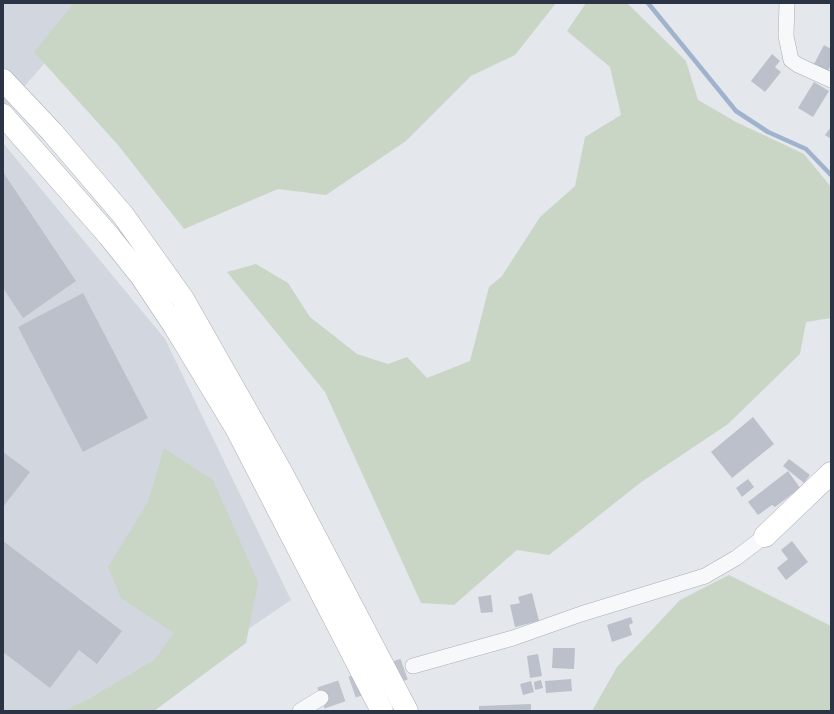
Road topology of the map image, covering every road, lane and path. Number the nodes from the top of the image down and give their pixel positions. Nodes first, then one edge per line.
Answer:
1 (787, 3) edge
2 (3, 80) edge
3 (831, 80) edge
4 (3, 115) edge
5 (831, 473) edge
6 (765, 536) joint
7 (413, 666) tunnel mouth
8 (321, 698) tunnel mouth
9 (300, 711) edge
10 (382, 711) edge
11 (407, 711) edge

1 - 3 street
2 - 11 street
4 - 10 street
5 - 6 street
6 - 7 street
8 - 9 street

